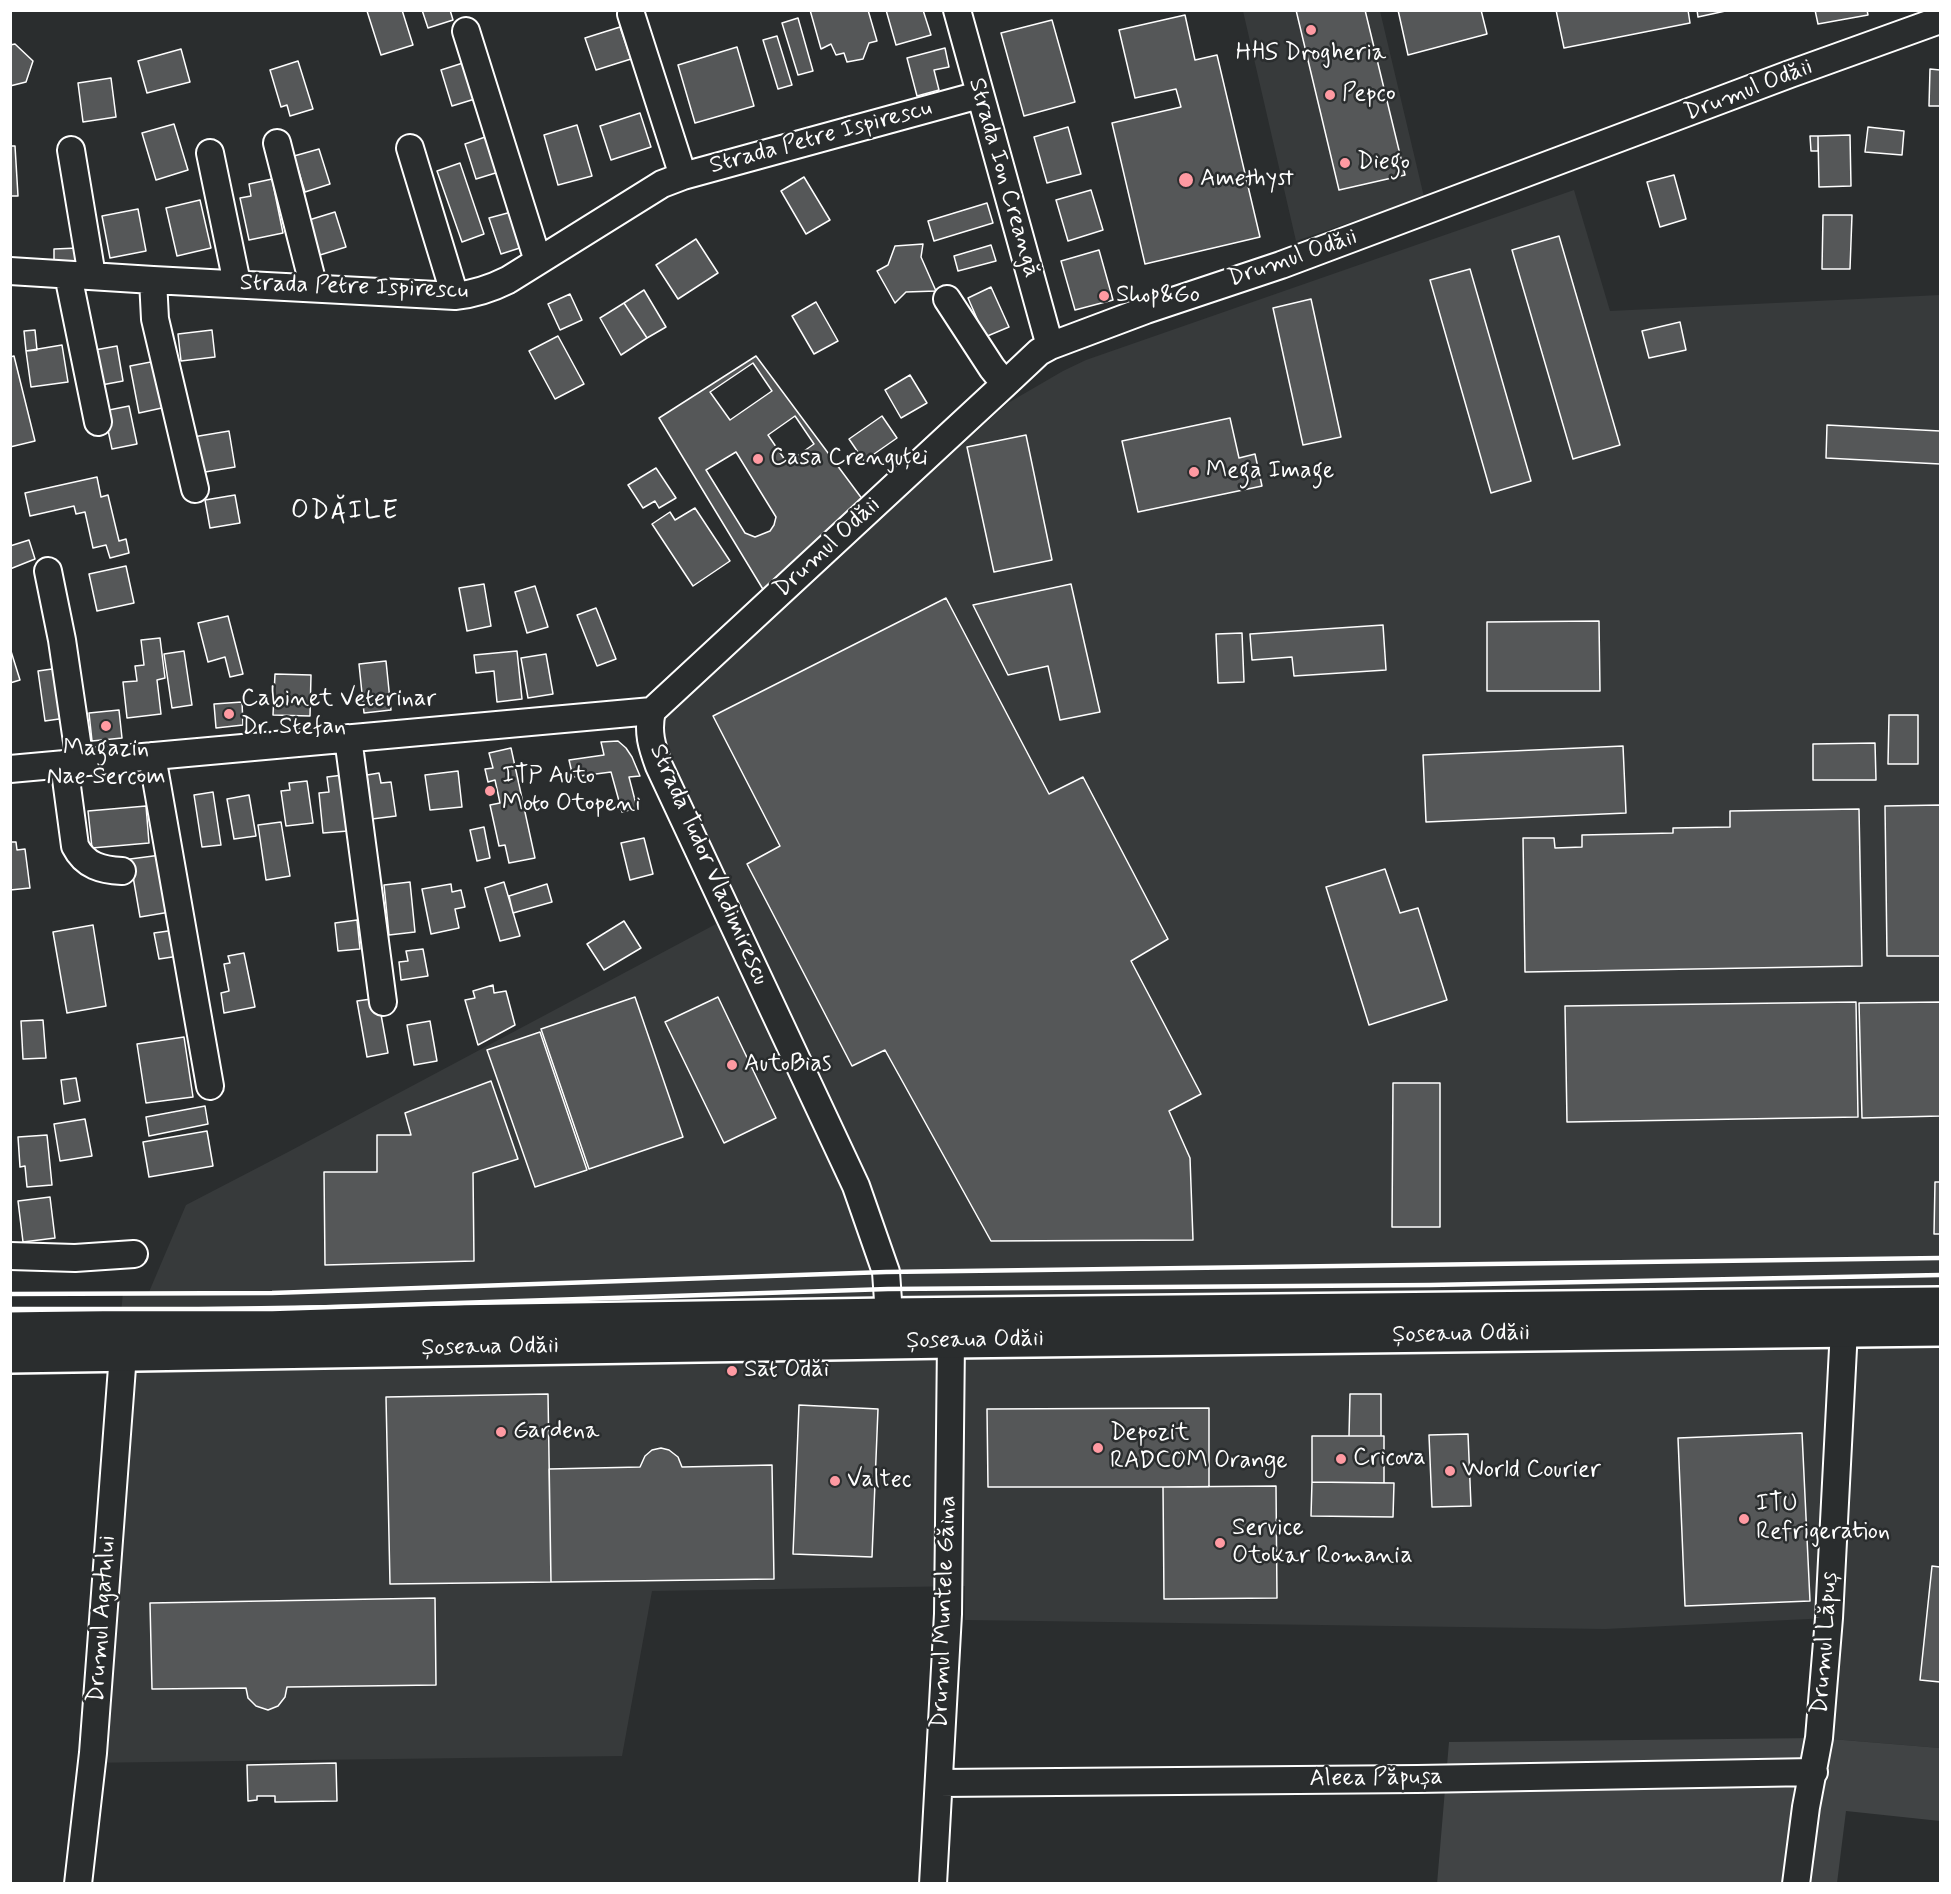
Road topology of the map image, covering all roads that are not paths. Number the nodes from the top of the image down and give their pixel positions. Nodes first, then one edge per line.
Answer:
1 (957, 10) edge
2 (631, 14) dead end
3 (1941, 20) edge
4 (466, 31) dead end
5 (979, 95) junction
6 (277, 143) dead end
7 (410, 148) dead end
8 (71, 150) dead end
9 (210, 153) dead end
10 (683, 176) junction
11 (538, 261) junction
12 (10, 271) edge
13 (80, 276) junction
14 (153, 280) junction
15 (237, 283) junction
16 (314, 288) junction
17 (455, 296) junction
18 (947, 299) dead end
19 (1050, 346) junction
20 (1005, 384) junction
21 (98, 422) dead end
22 (195, 489) dead end
23 (48, 571) dead end
24 (652, 711) junction
25 (348, 738) junction
26 (152, 756) junction
27 (72, 763) junction
28 (10, 769) edge
29 (122, 871) dead end
30 (383, 1002) dead end
31 (210, 1086) dead end
32 (134, 1254) dead end
33 (10, 1256) edge
34 (1941, 1304) edge
35 (889, 1315) junction
36 (10, 1329) edge
37 (1844, 1329) junction
38 (1941, 1329) edge
39 (951, 1341) junction
40 (123, 1354) junction
41 (10, 1356) edge
42 (1814, 1772) junction
43 (939, 1783) junction
44 (78, 1884) edge
45 (933, 1884) edge
46 (1796, 1884) edge

1 - 5 street, Strada Ion Creangă
2 - 10 street
3 - 19 street, Drumul Odăii
4 - 11 street
5 - 10 street, Strada Petre Ispirescu
5 - 19 street, Strada Ion Creangă
6 - 16 street
7 - 17 street
8 - 13 street
9 - 15 street
10 - 11 street, Strada Petre Ispirescu
11 - 17 street, Strada Petre Ispirescu
12 - 13 street, Strada Petre Ispirescu
13 - 14 street, Strada Petre Ispirescu
13 - 21 street
14 - 15 street, Strada Petre Ispirescu
14 - 22 street
15 - 16 street, Strada Petre Ispirescu
16 - 17 street, Strada Petre Ispirescu
18 - 20 street
19 - 20 street, Drumul Odăii
20 - 24 street, Drumul Odăii
23 - 27 street
24 - 25 street, Strada Tudor Vladimirescu
24 - 35 street, Strada Tudor Vladimirescu
25 - 26 street, Strada Tudor Vladimirescu
25 - 30 street
26 - 27 street, Strada Tudor Vladimirescu
26 - 31 street
27 - 28 street, Strada Tudor Vladimirescu
27 - 29 street
32 - 33 street
34 - 35 main road, Șoseaua Odăii
35 - 36 main road, Șoseaua Odăii
37 - 38 main road, Șoseaua Odăii
37 - 39 main road, Șoseaua Odăii
37 - 42 street, Drumul Lăpuș
39 - 40 main road, Șoseaua Odăii
39 - 43 street, Drumul Muntele Găina
40 - 41 main road, Șoseaua Odăii
40 - 44 street, Drumul Agatului
42 - 43 street, Aleea Păpușa
42 - 46 street, Drumul Lăpuș
43 - 45 street, Drumul Muntele Găina

